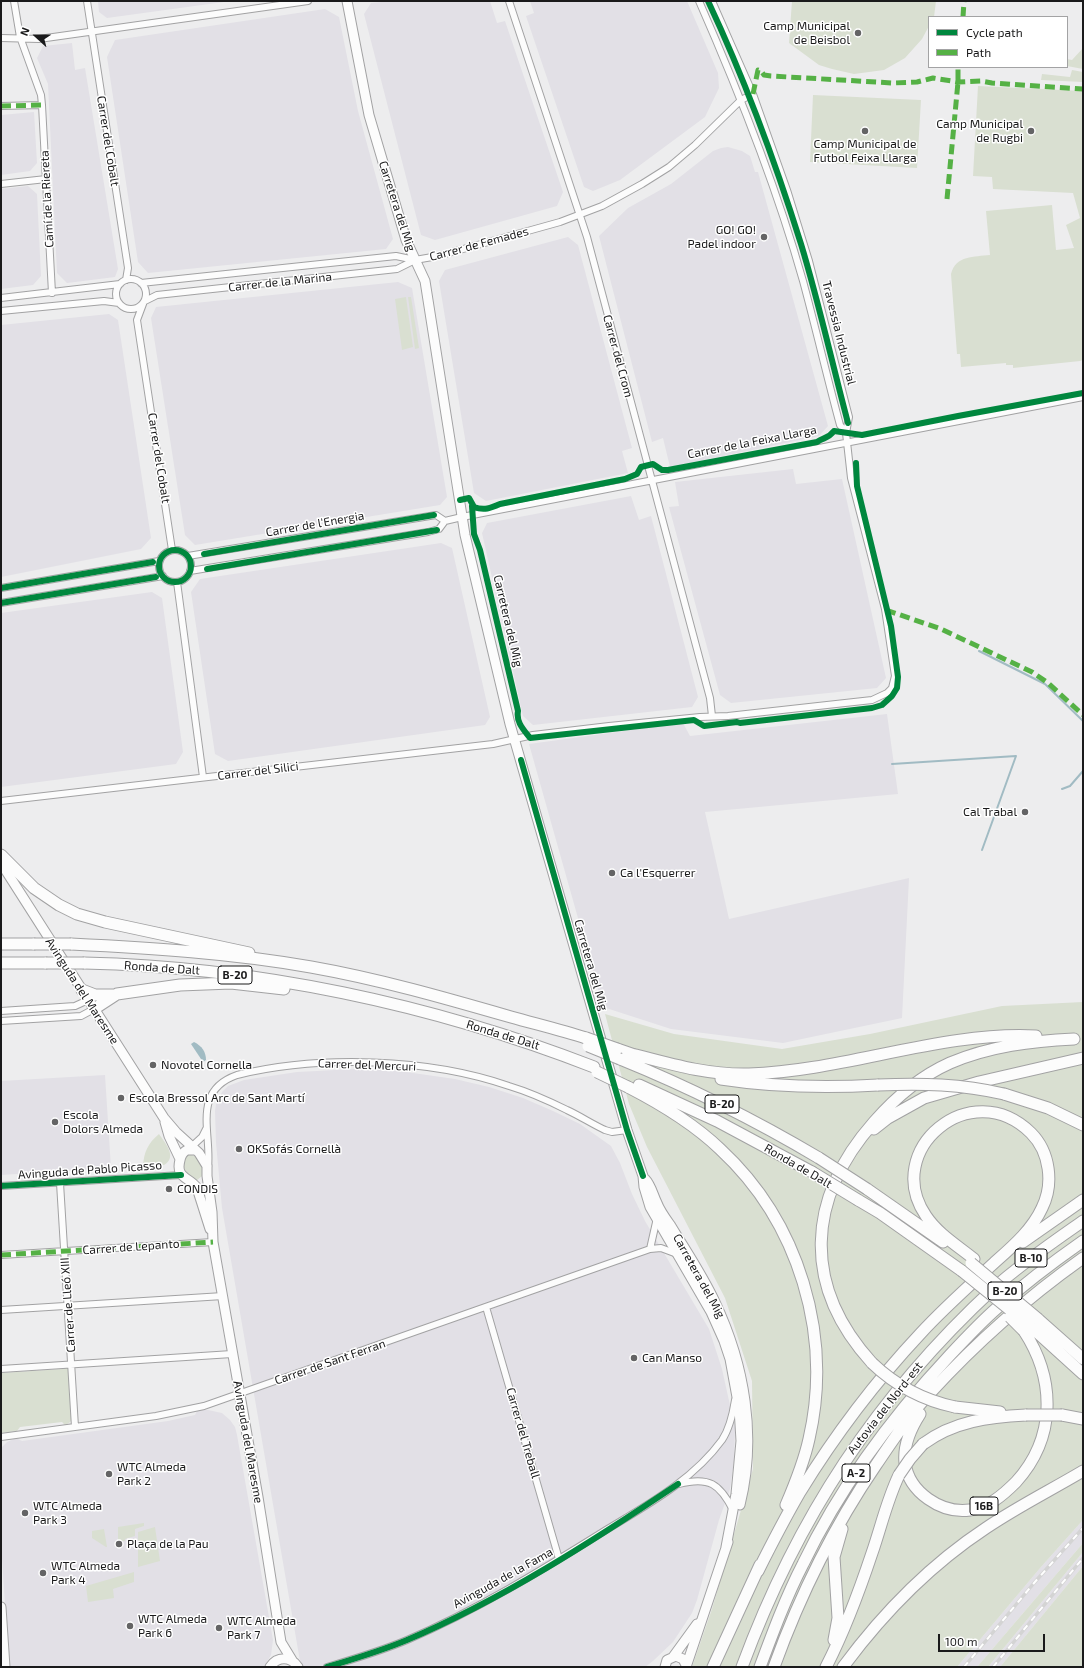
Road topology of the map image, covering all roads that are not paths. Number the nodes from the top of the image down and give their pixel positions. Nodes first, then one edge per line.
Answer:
1 (14, 1) edge
2 (87, 1) edge
3 (308, 1) edge
4 (347, 1) edge
5 (509, 1) edge
6 (699, 1) edge
7 (712, 1) edge
8 (91, 31) junction
9 (1, 38) edge
10 (20, 38) junction
11 (753, 94) junction
12 (741, 100) junction
13 (42, 105) junction
14 (1, 106) edge
15 (46, 179) junction
16 (1, 184) edge
17 (580, 215) junction
18 (415, 260) junction
19 (126, 280) junction
20 (141, 283) junction
21 (120, 284) junction
22 (52, 293) junction
23 (1, 298) edge
24 (144, 302) junction
25 (119, 303) junction
26 (129, 309) junction
27 (1, 312) edge
28 (137, 320) junction
29 (1083, 397) edge
30 (846, 433) junction
31 (848, 443) junction
32 (651, 480) junction
33 (462, 516) junction
34 (445, 521) junction
35 (172, 550) junction
36 (188, 556) junction
37 (160, 561) junction
38 (190, 571) junction
39 (163, 576) junction
40 (177, 582) junction
41 (1, 588) edge
42 (1, 603) edge
43 (882, 697) joint
44 (712, 716) junction
45 (515, 739) junction
46 (203, 777) junction
47 (1, 801) edge
48 (1, 855) edge
49 (1, 863) edge
50 (1, 944) edge
51 (1, 964) edge
52 (310, 967) junction
53 (117, 994) junction
54 (88, 1000) junction
55 (385, 1001) junction
56 (1, 1011) edge
57 (1, 1021) edge
58 (1079, 1040) edge
59 (619, 1054) junction
60 (636, 1055) junction
61 (1083, 1058) edge
62 (627, 1083) junction
63 (164, 1118) junction
64 (1083, 1125) edge
65 (206, 1129) junction
66 (627, 1130) junction
67 (192, 1149) junction
68 (849, 1154) junction
69 (180, 1159) junction
70 (207, 1173) junction
71 (181, 1175) junction
72 (643, 1176) junction
73 (60, 1183) junction
74 (194, 1184) junction
75 (1, 1186) edge
76 (1083, 1200) edge
77 (657, 1204) junction
78 (657, 1218) junction
79 (1083, 1221) edge
80 (1083, 1241) edge
81 (213, 1242) junction
82 (650, 1250) junction
83 (64, 1251) junction
84 (678, 1254) junction
85 (1, 1255) edge
86 (1083, 1258) edge
87 (966, 1271) junction
88 (222, 1296) junction
89 (983, 1299) joint
90 (68, 1306) junction
91 (486, 1307) junction
92 (996, 1308) joint
93 (1, 1310) edge
94 (1036, 1323) junction
95 (232, 1354) junction
96 (1083, 1359) edge
97 (71, 1364) junction
98 (1, 1369) edge
99 (950, 1374) junction
100 (1083, 1374) edge
101 (736, 1390) junction
102 (240, 1394) junction
103 (1026, 1413) junction
104 (1083, 1419) edge
105 (75, 1427) junction
106 (1, 1437) edge
107 (1083, 1471) edge
108 (864, 1482) junction
109 (678, 1484) junction
110 (733, 1510) junction
111 (726, 1547) junction
112 (559, 1559) junction
113 (758, 1571) junction
114 (1, 1607) edge
115 (701, 1618) junction
116 (281, 1642) junction
117 (673, 1657) junction
118 (273, 1664) edge
119 (295, 1664) edge
120 (687, 1665) edge
121 (5, 1667) edge
122 (327, 1667) edge
123 (665, 1667) edge
124 (713, 1667) edge
125 (742, 1667) edge
126 (760, 1667) edge
127 (774, 1667) edge
128 (826, 1667) edge
129 (843, 1667) edge

1 - 10 street, Camí de la Riereta
2 - 8 street, Carrer del Cobalt
3 - 8 street
4 - 18 street, Carretera del Mig
5 - 17 street, Carrer del Crom
6 - 12 street, Travessia Industrial
7 - 11 street, Travessia Industrial
8 - 10 street
8 - 19 street, Carrer del Cobalt
9 - 10 street
10 - 13 street, Camí de la Riereta
11 - 12 street, Carrer de Femades
11 - 30 street, Travessia Industrial
12 - 17 street, Carrer de Femades
12 - 30 street, Travessia Industrial
13 - 14 street
13 - 15 street, Camí de la Riereta
15 - 16 street
15 - 22 street, Camí de la Riereta
17 - 18 street, Carrer de Femades
17 - 32 street, Carrer del Crom
18 - 20 street, Carrer de Femades
18 - 24 street, Carrer de la Marina
18 - 33 street, Carretera del Mig
19 - 20 street
19 - 21 street
20 - 24 street
21 - 22 street
21 - 25 street
22 - 23 street
24 - 26 street
24 - 28 street, Carrer del Cobalt
25 - 26 street
25 - 27 street
26 - 28 street, Carrer del Cobalt
28 - 35 street, Carrer del Cobalt
29 - 31 street, Carrer de la Feixa Llarga
30 - 31 street, Travessia Industrial
31 - 32 street, Carrer de la Feixa Llarga
31 - 43 street, Travessia Industrial
32 - 33 street, Carrer de la Feixa Llarga
32 - 44 street, Carrer del Crom
33 - 34 street
33 - 45 street, Carretera del Mig
34 - 36 street, Carrer de l'Energia
34 - 38 street
35 - 36 street
35 - 37 street
36 - 38 street
37 - 39 street
37 - 41 street
38 - 40 street
39 - 40 street
39 - 42 street
40 - 46 street
43 - 44 street, Carrer del Silici
44 - 45 street, Carrer del Silici
45 - 46 street, Carrer del Silici
45 - 66 street, Carretera del Mig
46 - 47 street, Carrer del Silici
48 - 52 highway
49 - 54 street, Avinguda del Maresme
50 - 52 highway, Ronda de Dalt / B-20, bridge
51 - 55 highway, Ronda de Dalt / B-20, bridge
52 - 59 highway, Ronda de Dalt / B-20, bridge
53 - 54 highway
53 - 54 highway
53 - 55 highway
54 - 56 street
54 - 57 street
54 - 63 street, Avinguda del Maresme
55 - 62 highway, Ronda de Dalt / B-20
58 - 60 highway
58 - 68 highway
59 - 60 highway
59 - 87 highway, B-20, bridge
60 - 64 highway, bridge
61 - 68 highway
62 - 87 highway, Ronda de Dalt / B-20, bridge
62 - 113 highway
63 - 67 street
63 - 69 street
65 - 66 street, Carrer del Mercuri
65 - 67 street
65 - 70 street, Carrer del Mercuri
66 - 72 street, Carretera del Mig
67 - 69 street
67 - 70 street
68 - 103 highway, bridge
69 - 71 street
70 - 74 street
70 - 81 street
71 - 73 street, Avinguda de Pablo Picasso
71 - 74 street
72 - 77 street, Carretera del Mig
72 - 78 street, Carretera del Mig
73 - 75 street, Avinguda de Pablo Picasso
73 - 83 street, Carrer de Lleó XIII
74 - 81 street
76 - 87 highway
77 - 78 street
77 - 111 street, Carretera del Mig
78 - 82 street
78 - 84 street, Carretera del Mig
79 - 89 highway, Autovia del Nord-est / B-10
80 - 92 highway, Autovia del Nord-est / B-10
81 - 83 street, Carrer de Lepanto
81 - 88 street, Avinguda del Maresme
82 - 84 street, Carrer de Sant Ferran
82 - 91 street, Carrer de Sant Ferran
83 - 85 street, Carrer de Lepanto
83 - 90 street, Carrer de Lleó XIII
84 - 101 street, Carretera del Mig
86 - 99 highway
87 - 87 highway
87 - 94 highway, B-20, bridge
87 - 94 highway, 16B, bridge
87 - 113 highway
88 - 90 street
88 - 95 street, Avinguda del Maresme
89 - 125 highway, Autovia del Nord-est / A-2
90 - 93 street
90 - 97 street, Carrer de Lleó XIII
91 - 102 street, Carrer de Sant Ferran
91 - 112 street, Carrer del Treball
92 - 126 highway, Autovia del Nord-est / A-2
94 - 96 highway, B-20
94 - 99 highway, 16B
94 - 100 highway, B-20
95 - 97 street
95 - 102 street, Avinguda del Maresme
97 - 98 street
97 - 105 street, Carrer de Lleó XIII
99 - 108 highway
101 - 109 street
101 - 110 street, Carretera del Mig
102 - 105 street, Carrer de Sant Ferran
102 - 116 street, Avinguda del Maresme
103 - 104 highway, bridge
103 - 128 highway, bridge
105 - 106 street, Carrer de Sant Ferran
107 - 129 highway
108 - 127 highway
108 - 128 highway
109 - 110 street
109 - 112 street, Avinguda de la Fama
110 - 111 street, Carretera del Mig
111 - 115 street, Carretera del Mig
112 - 122 street, Avinguda de la Fama
113 - 124 highway
114 - 121 street
115 - 117 street, Carretera del Mig
115 - 120 street, Carretera del Mig
116 - 118 street, Avinguda del Maresme
116 - 119 street, Avinguda del Maresme
117 - 120 street
117 - 123 street, Carretera del Mig
118 - 119 street

